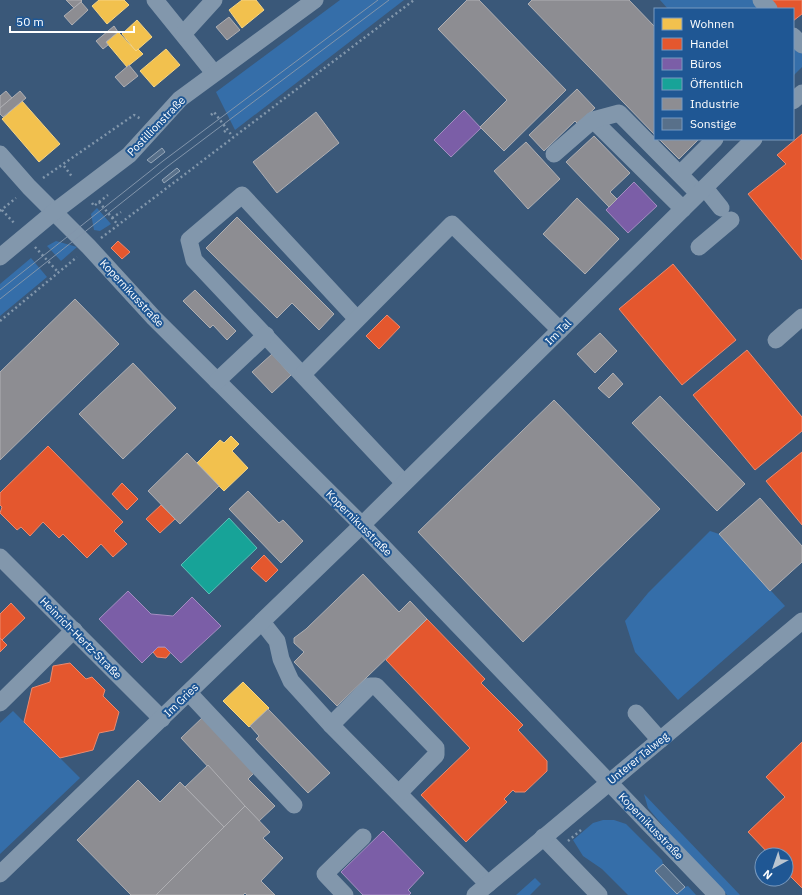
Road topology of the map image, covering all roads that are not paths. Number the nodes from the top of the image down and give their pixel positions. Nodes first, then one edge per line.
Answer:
1 (155, 0) edge
2 (214, 0) edge
3 (315, 0) edge
4 (761, 0) edge
5 (768, 8) edge
6 (184, 33) junction
7 (794, 37) edge
8 (802, 46) edge
9 (214, 73) junction
10 (802, 93) edge
11 (794, 100) edge
12 (593, 120) junction
13 (714, 140) edge
14 (753, 140) edge
15 (0, 154) edge
16 (554, 154) dead end
17 (680, 174) junction
18 (702, 190) junction
19 (682, 209) junction
20 (54, 212) junction
21 (699, 247) dead end
22 (0, 257) edge
23 (802, 317) edge
24 (358, 319) junction
25 (560, 330) junction
26 (266, 335) junction
27 (776, 340) dead end
28 (303, 374) junction
29 (217, 381) junction
30 (404, 483) junction
31 (362, 525) junction
32 (0, 557) edge
33 (802, 621) edge
34 (262, 622) junction
35 (74, 630) junction
36 (189, 693) junction
37 (0, 703) edge
38 (636, 714) dead end
39 (162, 719) junction
40 (331, 725) junction
41 (660, 740) junction
42 (609, 781) junction
43 (399, 793) junction
44 (294, 805) dead end
45 (363, 837) dead end
46 (542, 837) junction
47 (0, 874) edge
48 (488, 884) junction
49 (345, 895) edge
50 (475, 895) edge
51 (599, 895) edge
52 (717, 895) edge

1 - 6 street
2 - 6 street
3 - 9 street, Postillionstraße
4 - 5 street
6 - 9 street
7 - 8 street
9 - 20 street, Postillionstraße
10 - 11 street
12 - 16 street
12 - 17 street
12 - 19 street
13 - 17 street
14 - 18 street, Im Tal
15 - 20 street, Kopernikusstraße
17 - 18 street
18 - 19 street, Im Tal
18 - 21 street
19 - 25 street, Im Tal
20 - 22 street, Postillionstraße
20 - 29 street, Kopernikusstraße
23 - 27 street
24 - 25 street
24 - 26 street
24 - 28 street
25 - 30 street, Im Tal
26 - 28 street
26 - 29 street
28 - 30 street
29 - 31 street, Kopernikusstraße
30 - 31 street, Im Tal
31 - 34 street, Im Gries
31 - 42 street, Kopernikusstraße
32 - 35 street, Heinrich-Hertz-Straße
33 - 41 street, Unterer Talweg
34 - 36 street, Im Gries
34 - 40 street
35 - 37 street
35 - 39 street, Heinrich-Hertz-Straße
36 - 39 street, Im Gries
36 - 44 street
38 - 41 street
39 - 47 street, Im Gries
40 - 43 street
40 - 43 street
41 - 42 street, Unterer Talweg
42 - 46 street, Unterer Talweg
42 - 52 street, Kopernikusstraße
43 - 48 street
45 - 49 street
46 - 48 street, Unterer Talweg
46 - 51 street
48 - 50 street, Unterer Talweg

